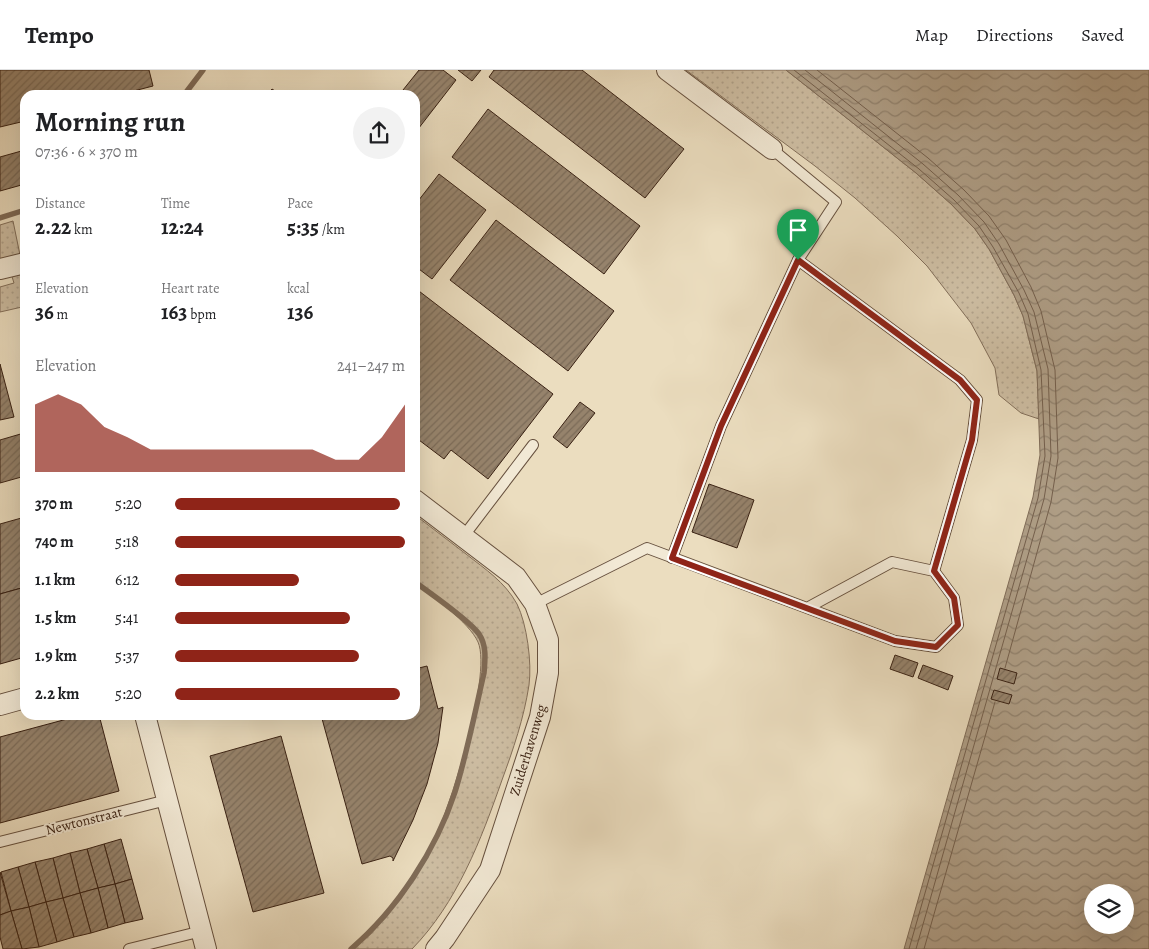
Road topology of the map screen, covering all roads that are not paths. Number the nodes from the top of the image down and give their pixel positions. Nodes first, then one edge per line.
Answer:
1 (667, 70) edge
2 (772, 149) joint
3 (798, 260) junction
4 (20, 263) edge
5 (0, 269) edge
6 (533, 445) dead end
7 (420, 504) edge
8 (463, 537) junction
9 (672, 558) junction
10 (934, 571) junction
11 (535, 604) junction
12 (807, 608) junction
13 (20, 699) edge
14 (0, 705) edge
15 (145, 720) edge
16 (167, 800) junction
17 (0, 842) edge
18 (204, 940) edge
19 (129, 949) edge
20 (436, 949) edge

1 - 2 street
2 - 3 lane
3 - 9 lane
3 - 10 lane
4 - 5 street
6 - 8 lane
7 - 8 street, Zuiderhavenweg
8 - 11 street, Zuiderhavenweg
9 - 11 lane
9 - 12 lane
10 - 12 lane
10 - 12 lane
11 - 20 street, Zuiderhavenweg
13 - 14 street
15 - 16 street
16 - 17 lane, Newtonstraat
16 - 18 street
18 - 19 lane

